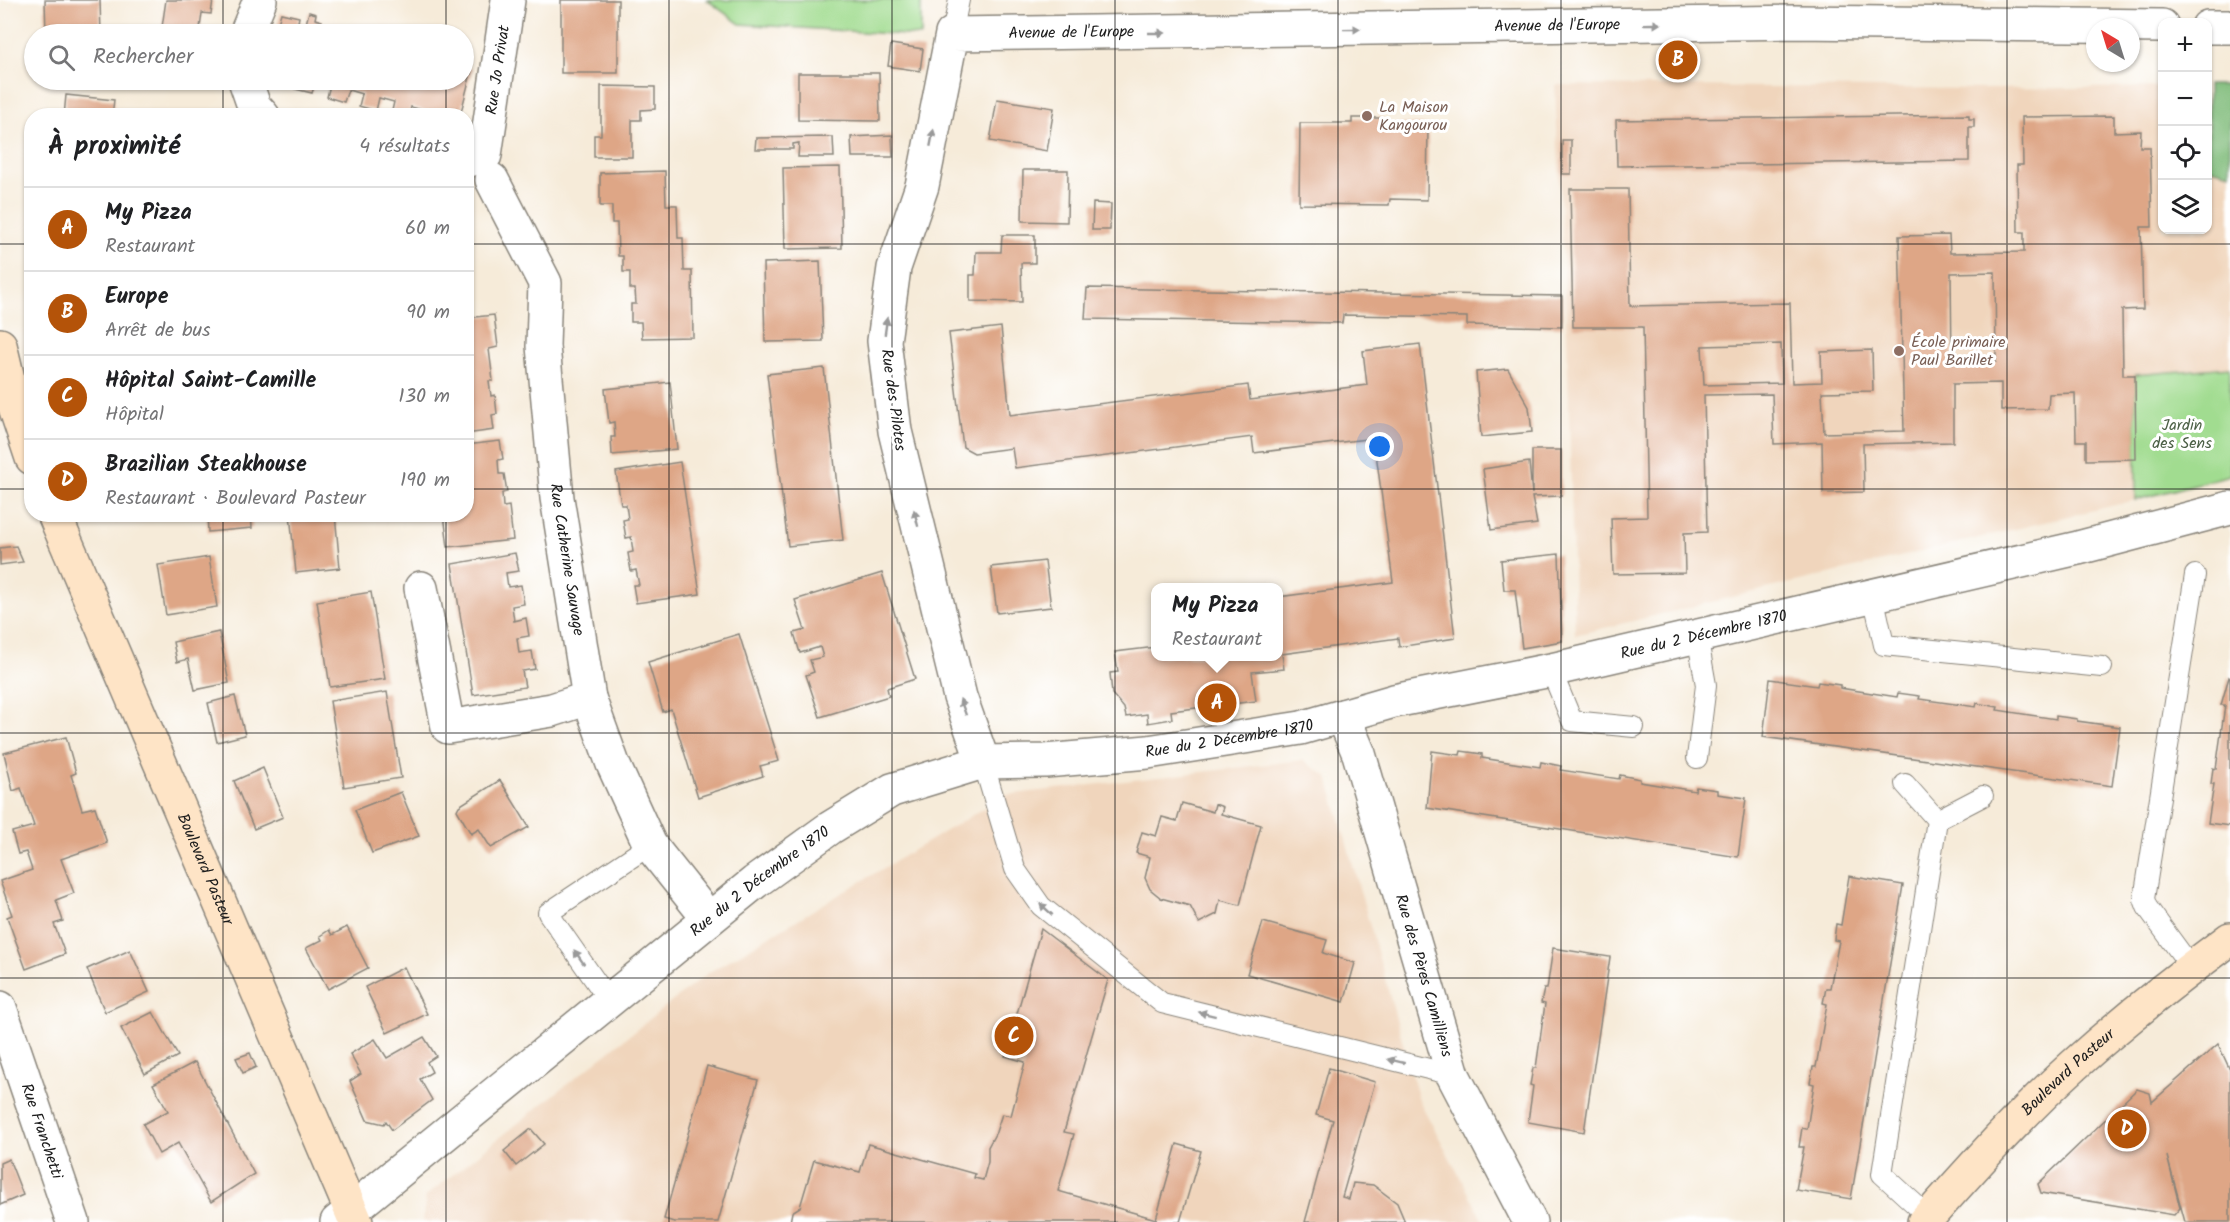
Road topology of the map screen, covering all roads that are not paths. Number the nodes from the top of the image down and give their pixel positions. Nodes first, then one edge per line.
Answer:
1 (260, 0) edge
2 (508, 0) edge
3 (959, 0) edge
4 (1796, 11) edge
5 (250, 24) edge
6 (2158, 26) edge
7 (2212, 27) edge
8 (2230, 27) edge
9 (952, 34) junction
10 (248, 90) edge
11 (256, 108) edge
12 (474, 158) edge
13 (492, 180) dead end
14 (0, 345) edge
15 (24, 434) edge
16 (2230, 508) edge
17 (57, 522) edge
18 (2195, 575) dead end
19 (421, 588) dead end
20 (1873, 595) junction
21 (1697, 635) junction
22 (2102, 667) dead end
23 (1551, 670) junction
24 (589, 698) junction
25 (1344, 716) junction
26 (1634, 727) dead end
27 (1697, 758) dead end
28 (984, 762) junction
29 (1905, 784) dead end
30 (1983, 796) dead end
31 (1937, 820) junction
32 (650, 844) junction
33 (709, 919) junction
34 (2230, 939) edge
35 (2191, 967) junction
36 (612, 1000) junction
37 (0, 1008) edge
38 (1453, 1075) junction
39 (348, 1218) edge
40 (1926, 1220) edge
41 (73, 1222) edge
42 (1530, 1222) edge

1 - 5 street
2 - 12 street, Rue Jo Privat
3 - 9 lane
4 - 6 street, Avenue de l'Europe
9 -> 4 street, Avenue de l'Europe
7 - 8 street
28 -> 9 street, Rue des Pilotes
10 - 11 street
13 - 24 street, Rue Catherine Sauvage
14 - 15 main road
16 - 20 street, Rue du 2 Décembre 1870
17 - 39 main road, Boulevard Pasteur
18 - 35 lane
19 - 24 street
20 - 21 street, Rue du 2 Décembre 1870
20 - 22 lane
21 - 23 street, Rue du 2 Décembre 1870
21 - 27 lane
23 - 25 street, Rue du 2 Décembre 1870
23 - 26 lane
24 - 32 street, Rue Catherine Sauvage
25 - 28 street, Rue du 2 Décembre 1870
25 - 38 street, Rue des Pères Camilliens
28 - 33 street, Rue du 2 Décembre 1870
38 -> 28 lane
29 - 31 lane
30 - 31 lane
31 - 40 lane
32 - 33 street, Rue Catherine Sauvage
36 -> 32 lane
33 - 36 street, Rue du 2 Décembre 1870
34 - 35 main road, Boulevard Pasteur
35 - 40 main road, Boulevard Pasteur
36 - 39 street, Rue du 2 Décembre 1870
37 - 41 street, Rue Franchetti
38 - 42 street, Rue des Pères Camilliens

